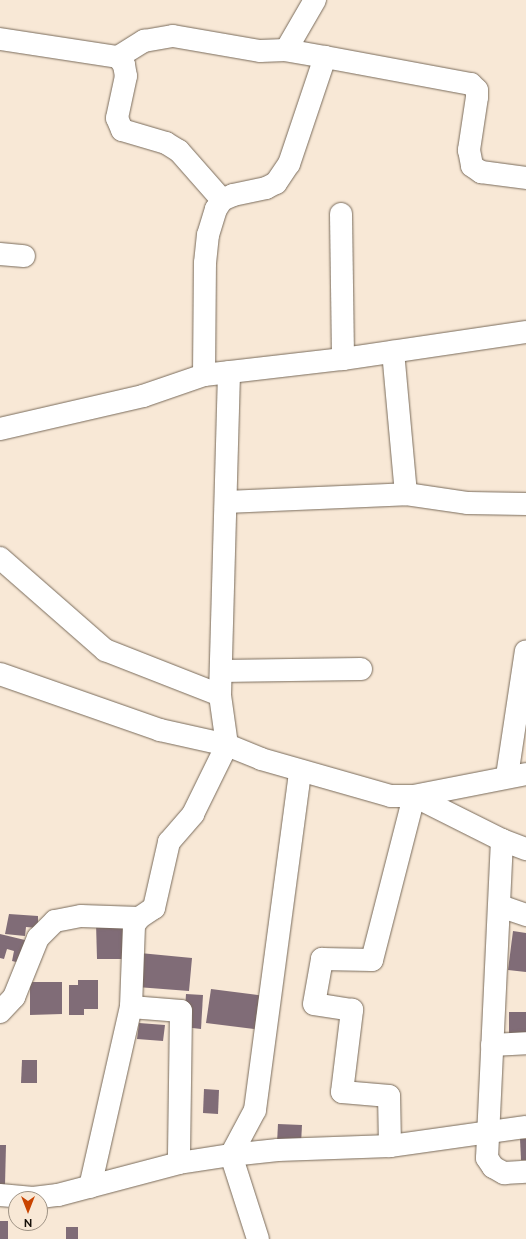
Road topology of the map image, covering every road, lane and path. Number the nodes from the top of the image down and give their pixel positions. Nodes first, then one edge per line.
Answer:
1 (315, 0) edge
2 (0, 39) edge
3 (286, 50) junction
4 (118, 57) junction
5 (325, 57) junction
6 (526, 178) edge
7 (222, 200) junction
8 (341, 214) dead end
9 (0, 254) edge
10 (24, 256) dead end
11 (526, 332) edge
12 (393, 352) junction
13 (343, 359) junction
14 (229, 372) junction
15 (204, 375) junction
16 (0, 429) edge
17 (406, 494) junction
18 (226, 502) junction
19 (526, 504) edge
20 (0, 558) edge
21 (526, 651) edge
22 (361, 670) dead end
23 (221, 671) junction
24 (0, 674) edge
25 (220, 696) junction
26 (227, 745) junction
27 (300, 771) junction
28 (516, 775) edge
29 (414, 796) junction
30 (502, 840) junction
31 (526, 849) edge
32 (500, 906) junction
33 (526, 916) edge
34 (139, 918) junction
35 (131, 1007) junction
36 (0, 1012) edge
37 (526, 1043) edge
38 (492, 1044) junction
39 (526, 1127) edge
40 (486, 1133) junction
41 (390, 1146) junction
42 (231, 1155) junction
43 (179, 1163) junction
44 (526, 1172) edge
45 (90, 1188) junction
46 (0, 1194) edge
47 (258, 1239) edge

1 - 3 street
2 - 4 street
3 - 4 street
3 - 5 street
4 - 7 street
5 - 6 street
5 - 7 street
7 - 15 street
8 - 13 street
9 - 10 street
11 - 12 street
12 - 13 street
12 - 17 street
13 - 14 street
14 - 15 street
14 - 18 street
15 - 16 street
17 - 18 street
17 - 19 street
18 - 23 street
20 - 25 street
21 - 28 street
22 - 23 street
23 - 25 street
24 - 26 street
25 - 26 street
26 - 27 street
26 - 34 street
27 - 29 street
27 - 42 street
28 - 29 street
29 - 30 street
29 - 41 street
30 - 31 street
30 - 32 street
32 - 33 street
32 - 38 street
34 - 35 street
34 - 36 street
35 - 43 street
35 - 45 street
37 - 38 street
38 - 40 street
39 - 40 street
40 - 41 street
40 - 44 street
41 - 42 street
42 - 43 street
42 - 47 street
43 - 45 street
45 - 46 street

